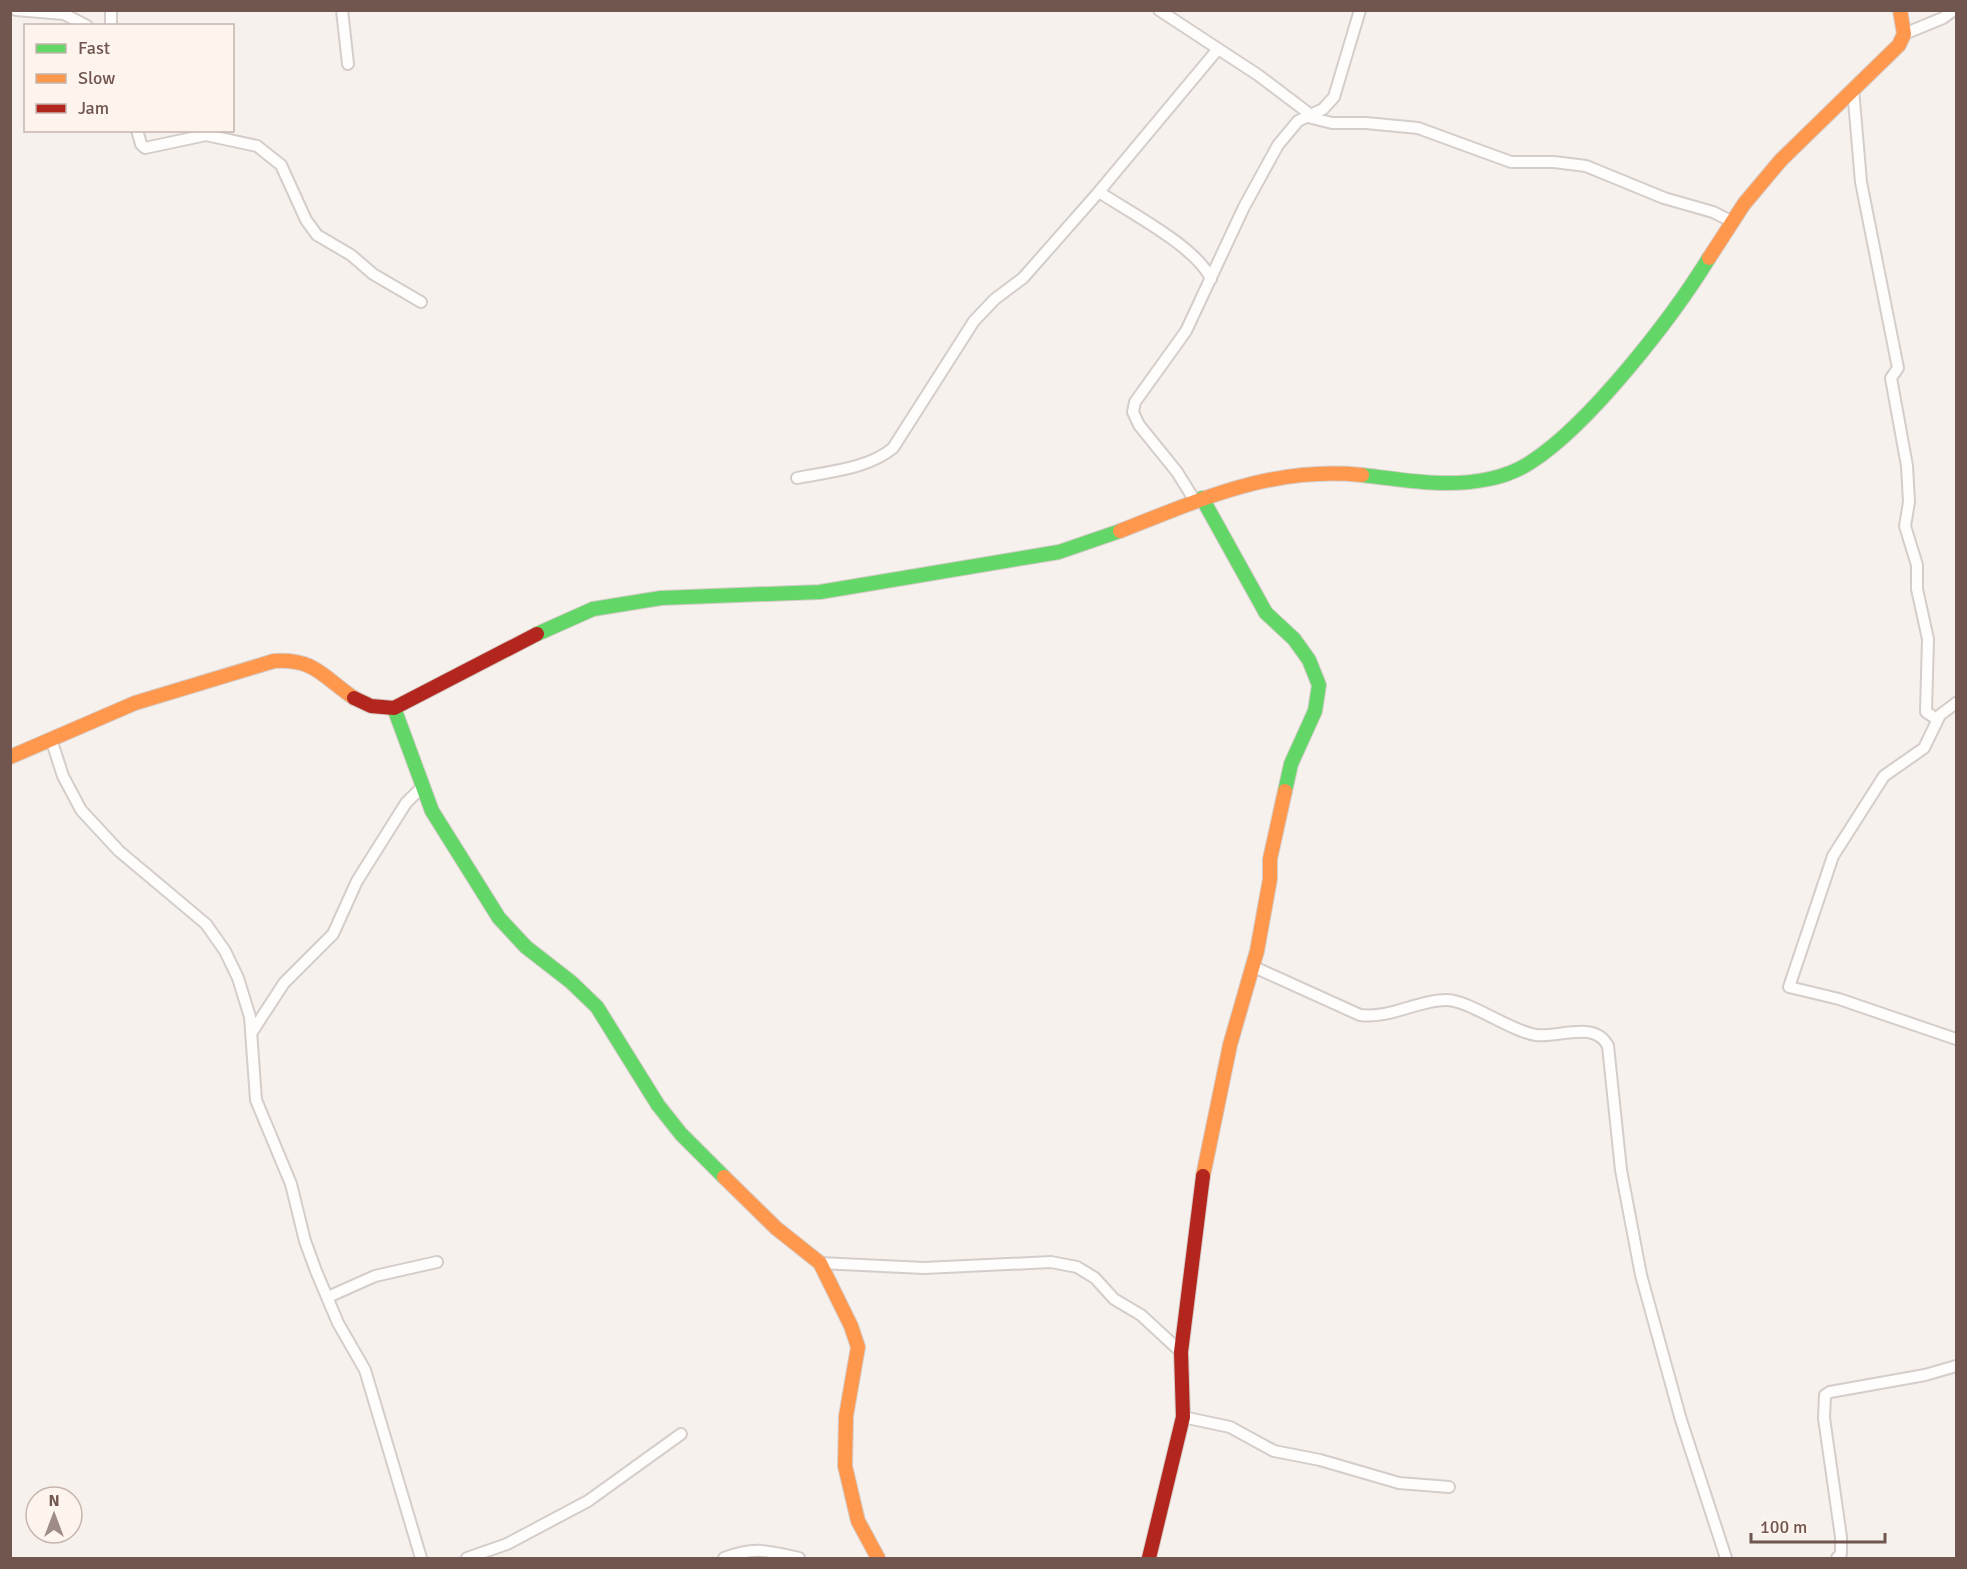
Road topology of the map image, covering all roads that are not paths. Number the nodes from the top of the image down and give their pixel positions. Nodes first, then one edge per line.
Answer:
1 (16, 10) edge
2 (342, 10) edge
3 (1159, 10) edge
4 (1360, 10) edge
5 (1900, 10) edge
6 (1954, 10) edge
7 (83, 24) edge
8 (1904, 34) junction
9 (1218, 49) junction
10 (348, 64) dead end
11 (1853, 89) junction
12 (1310, 116) junction
13 (138, 132) edge
14 (1099, 192) junction
15 (1731, 221) junction
16 (1211, 279) junction
17 (421, 302) dead end
18 (797, 478) dead end
19 (1198, 499) junction
20 (1956, 703) edge
21 (394, 708) junction
22 (1937, 719) junction
23 (51, 739) junction
24 (10, 757) edge
25 (422, 787) junction
26 (1254, 967) junction
27 (250, 1035) junction
28 (1956, 1039) edge
29 (437, 1262) dead end
30 (820, 1263) junction
31 (328, 1297) junction
32 (1181, 1352) junction
33 (1956, 1366) edge
34 (1183, 1417) junction
35 (681, 1434) dead end
36 (1449, 1487) dead end
37 (758, 1554) edge
38 (421, 1558) edge
39 (467, 1558) edge
40 (724, 1558) edge
41 (799, 1558) edge
42 (876, 1558) edge
43 (1149, 1558) edge
44 (1726, 1558) edge
45 (1837, 1558) edge

1 - 7 street
2 - 10 street
3 - 9 street
4 - 12 street
5 - 8 street
6 - 8 street
8 - 11 street
9 - 12 street
9 - 14 street
11 - 15 street
11 - 22 street
12 - 15 street
12 - 16 street
13 - 17 street
14 - 16 street
14 - 18 street
15 - 19 street
16 - 19 street
19 - 21 street
19 - 26 street
20 - 22 street
21 - 23 street
21 - 25 street
22 - 28 street
23 - 24 street
23 - 27 street
25 - 27 street
25 - 30 street
26 - 32 street
26 - 44 street
27 - 31 street
29 - 31 street
30 - 32 street
30 - 42 street
31 - 38 street
32 - 34 street
33 - 45 street
34 - 36 street
34 - 43 street
35 - 39 street
37 - 40 street
37 - 41 street

